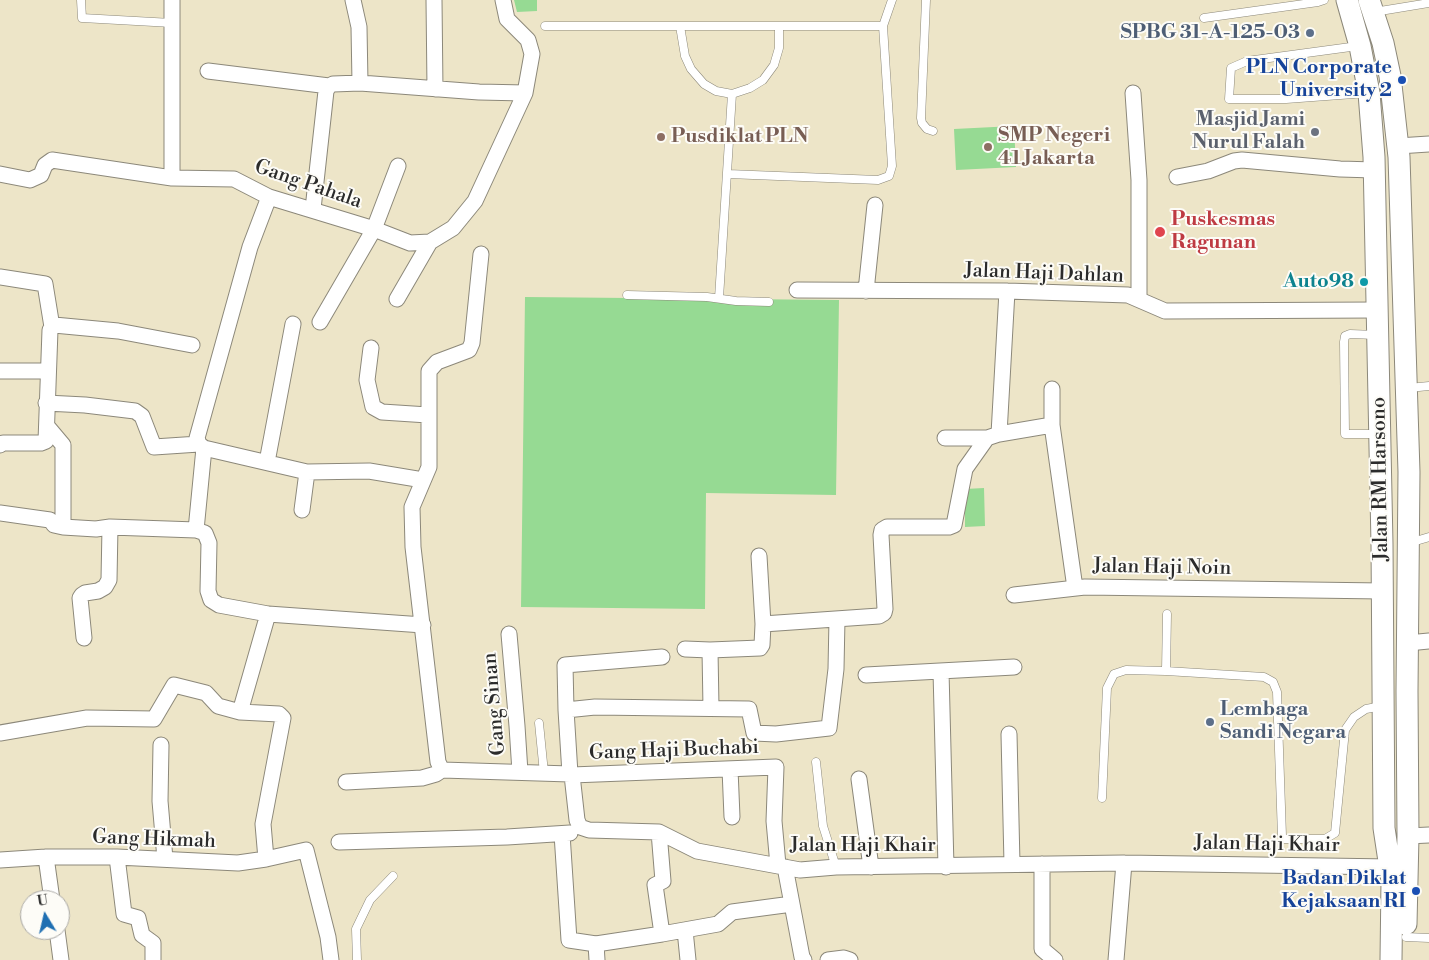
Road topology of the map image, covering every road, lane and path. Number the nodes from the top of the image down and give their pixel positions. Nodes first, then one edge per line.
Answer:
1 (81, 0) edge
2 (172, 0) edge
3 (353, 0) edge
4 (434, 0) edge
5 (503, 0) edge
6 (892, 0) edge
7 (926, 0) edge
8 (1324, 0) edge
9 (1347, 0) edge
10 (1429, 4) edge
11 (1372, 6) edge
12 (1204, 18) dead end
13 (172, 23) junction
14 (545, 26) dead end
15 (680, 26) junction
16 (779, 26) junction
17 (883, 26) junction
18 (1360, 46) junction
19 (208, 72) dead end
20 (360, 83) junction
21 (329, 86) junction
22 (435, 89) junction
23 (1369, 92) junction
24 (526, 93) junction
25 (732, 94) junction
26 (1133, 94) dead end
27 (934, 131) dead end
28 (1429, 144) edge
29 (1398, 146) junction
30 (398, 166) dead end
31 (1374, 170) junction
32 (0, 174) edge
33 (728, 174) junction
34 (1177, 177) dead end
35 (172, 178) junction
36 (269, 197) junction
37 (875, 205) dead end
38 (313, 209) junction
39 (374, 229) junction
40 (430, 242) junction
41 (481, 254) dead end
42 (0, 277) edge
43 (797, 290) dead end
44 (866, 291) junction
45 (1007, 291) junction
46 (627, 295) dead end
47 (719, 298) junction
48 (397, 299) dead end
49 (1139, 299) junction
50 (769, 302) dead end
51 (1377, 310) junction
52 (320, 322) dead end
53 (293, 324) dead end
54 (52, 327) junction
55 (1377, 335) junction
56 (192, 346) dead end
57 (371, 348) dead end
58 (0, 371) edge
59 (47, 372) junction
60 (1429, 386) edge
61 (1406, 388) junction
62 (1052, 389) dead end
63 (46, 403) junction
64 (428, 415) junction
65 (1052, 425) junction
66 (47, 426) junction
67 (1381, 434) junction
68 (993, 436) junction
69 (945, 438) dead end
70 (0, 445) edge
71 (202, 446) junction
72 (267, 462) junction
73 (307, 472) junction
74 (423, 480) junction
75 (302, 510) dead end
76 (0, 513) edge
77 (63, 527) junction
78 (110, 527) junction
79 (196, 530) junction
80 (1429, 537) edge
81 (1408, 543) junction
82 (1382, 544) junction
83 (760, 556) dead end
84 (1075, 588) junction
85 (1383, 591) junction
86 (1014, 595) dead end
87 (268, 614) junction
88 (1168, 614) dead end
89 (837, 619) junction
90 (763, 624) junction
91 (423, 625) junction
92 (509, 634) dead end
93 (84, 638) dead end
94 (1419, 642) edge
95 (685, 649) dead end
96 (710, 650) junction
97 (662, 657) dead end
98 (1014, 667) dead end
99 (941, 671) junction
100 (1166, 671) junction
101 (866, 675) dead end
102 (1384, 706) junction
103 (711, 708) junction
104 (566, 710) junction
105 (240, 712) junction
106 (539, 724) dead end
107 (0, 733) edge
108 (1009, 734) dead end
109 (161, 745) dead end
110 (816, 762) dead end
111 (730, 769) junction
112 (442, 770) junction
113 (520, 772) junction
114 (544, 773) junction
115 (571, 775) junction
116 (859, 779) dead end
117 (346, 782) dead end
118 (1102, 798) dead end
119 (732, 817) dead end
120 (580, 827) junction
121 (660, 832) junction
122 (562, 834) junction
123 (1419, 836) edge
124 (339, 842) dead end
125 (117, 856) junction
126 (46, 857) junction
127 (165, 859) junction
128 (266, 859) junction
129 (0, 860) edge
130 (1124, 863) junction
131 (1012, 864) junction
132 (1042, 864) junction
133 (781, 866) junction
134 (836, 867) junction
135 (872, 867) junction
136 (946, 867) junction
137 (1391, 867) junction
138 (392, 876) dead end
139 (51, 890) edge
140 (792, 904) junction
141 (685, 930) junction
142 (662, 934) junction
143 (1406, 937) junction
144 (1429, 938) edge
145 (58, 940) edge
146 (596, 944) junction
147 (61, 960) edge
148 (153, 960) edge
149 (331, 960) edge
150 (357, 960) edge
151 (597, 960) edge
152 (688, 960) edge
153 (804, 960) edge
154 (828, 960) edge
155 (850, 960) edge
156 (1055, 960) edge
157 (1116, 960) edge
158 (1391, 960) edge
159 (1405, 960) edge

1 - 13 lane
2 - 13 street
3 - 20 street
4 - 22 street
5 - 24 street
6 - 17 lane
7 - 27 lane
8 - 12 lane
9 - 18 main road, Jalan RM Harsono
10 - 11 lane
11 - 29 main road, Jalan RM Harsono
13 - 35 street
14 - 15 lane
15 - 16 lane
15 - 25 lane
16 - 17 lane
16 - 25 lane
17 - 33 lane
18 - 23 main road, Jalan RM Harsono
18 - 23 lane
19 - 21 street
20 - 21 street
20 - 22 street
21 - 38 street
22 - 24 street
23 - 31 main road, Jalan RM Harsono
24 - 40 street
25 - 33 lane
26 - 49 street
28 - 29 street
29 - 61 main road, Jalan RM Harsono
30 - 39 street
31 - 34 street
31 - 51 main road, Jalan RM Harsono
32 - 35 street, Gang Pahala
33 - 47 lane
35 - 36 street, Gang Pahala
36 - 38 street, Gang Pahala
36 - 71 street
37 - 44 street
38 - 39 street, Gang Pahala
39 - 40 street, Gang Pahala
39 - 52 street
40 - 48 street
41 - 64 street
42 - 54 street
43 - 44 street, Jalan Haji Dahlan
44 - 45 street, Jalan Haji Dahlan
45 - 49 street, Jalan Haji Dahlan
45 - 68 street
46 - 47 lane
47 - 50 lane
49 - 51 street, Jalan Haji Dahlan
51 - 55 main road, Jalan RM Harsono
53 - 72 street
54 - 56 street
54 - 59 street
55 - 67 main road, Jalan RM Harsono
55 - 67 lane
57 - 64 street
58 - 59 street
59 - 63 street
60 - 61 lane
61 - 81 main road, Jalan RM Harsono
62 - 65 street, Jalan Haji Noin
63 - 66 street
63 - 71 street
64 - 74 street
65 - 68 street
65 - 84 street, Jalan Haji Noin
66 - 70 street
66 - 77 street
67 - 82 main road, Jalan RM Harsono
68 - 69 street
68 - 89 street
71 - 72 street
71 - 79 street
72 - 73 street
73 - 74 street
73 - 75 street
74 - 91 street
76 - 77 street
77 - 78 street
78 - 79 street
78 - 93 street
79 - 87 street
80 - 81 lane
81 - 82 main road
81 - 94 main road, Jalan RM Harsono
82 - 85 main road, Jalan RM Harsono
83 - 90 street
84 - 85 street, Jalan Haji Noin
84 - 86 street
85 - 102 main road, Jalan RM Harsono
87 - 91 street
87 - 105 street
88 - 100 lane
89 - 90 street
89 - 103 street
90 - 96 street
91 - 112 street
92 - 113 street, Gang Sinan
94 - 123 main road, Jalan RM Harsono
95 - 96 street
96 - 103 street
97 - 104 street
98 - 99 street
99 - 101 street
99 - 136 street
100 - 102 lane
100 - 118 lane
102 - 137 main road, Jalan RM Harsono
103 - 104 street
104 - 115 street
105 - 107 street
105 - 128 street
106 - 114 lane
108 - 131 street
109 - 127 street
110 - 134 lane
111 - 115 street, Gang Haji Buchabi
111 - 119 street
111 - 133 street, Gang Haji Buchabi
112 - 113 street
112 - 117 street
113 - 114 street
114 - 115 street
115 - 120 street
116 - 135 street
120 - 121 street, Jalan Haji Khair
120 - 122 street
121 - 133 street, Jalan Haji Khair
121 - 142 street
122 - 124 street
122 - 146 street
123 - 143 main road, Jalan RM Harsono
125 - 126 street, Gang Hikmah
125 - 127 street, Gang Hikmah
125 - 148 street
126 - 129 street, Gang Hikmah
126 - 139 street
127 - 128 street, Gang Hikmah
128 - 149 street, Gang Hikmah
130 - 132 street, Jalan Haji Khair
130 - 137 street, Jalan Haji Khair
130 - 157 street
131 - 132 street, Jalan Haji Khair
131 - 136 street, Jalan Haji Khair
132 - 156 street
133 - 134 street, Jalan Haji Khair
133 - 140 street
134 - 135 street, Jalan Haji Khair
135 - 136 street, Jalan Haji Khair
137 - 158 main road, Jalan RM Harsono
138 - 150 lane
140 - 141 street
140 - 153 street
141 - 142 street
141 - 152 street
142 - 146 street
143 - 144 lane
143 - 159 main road, Jalan RM Harsono
145 - 147 street
146 - 151 street
154 - 155 street

